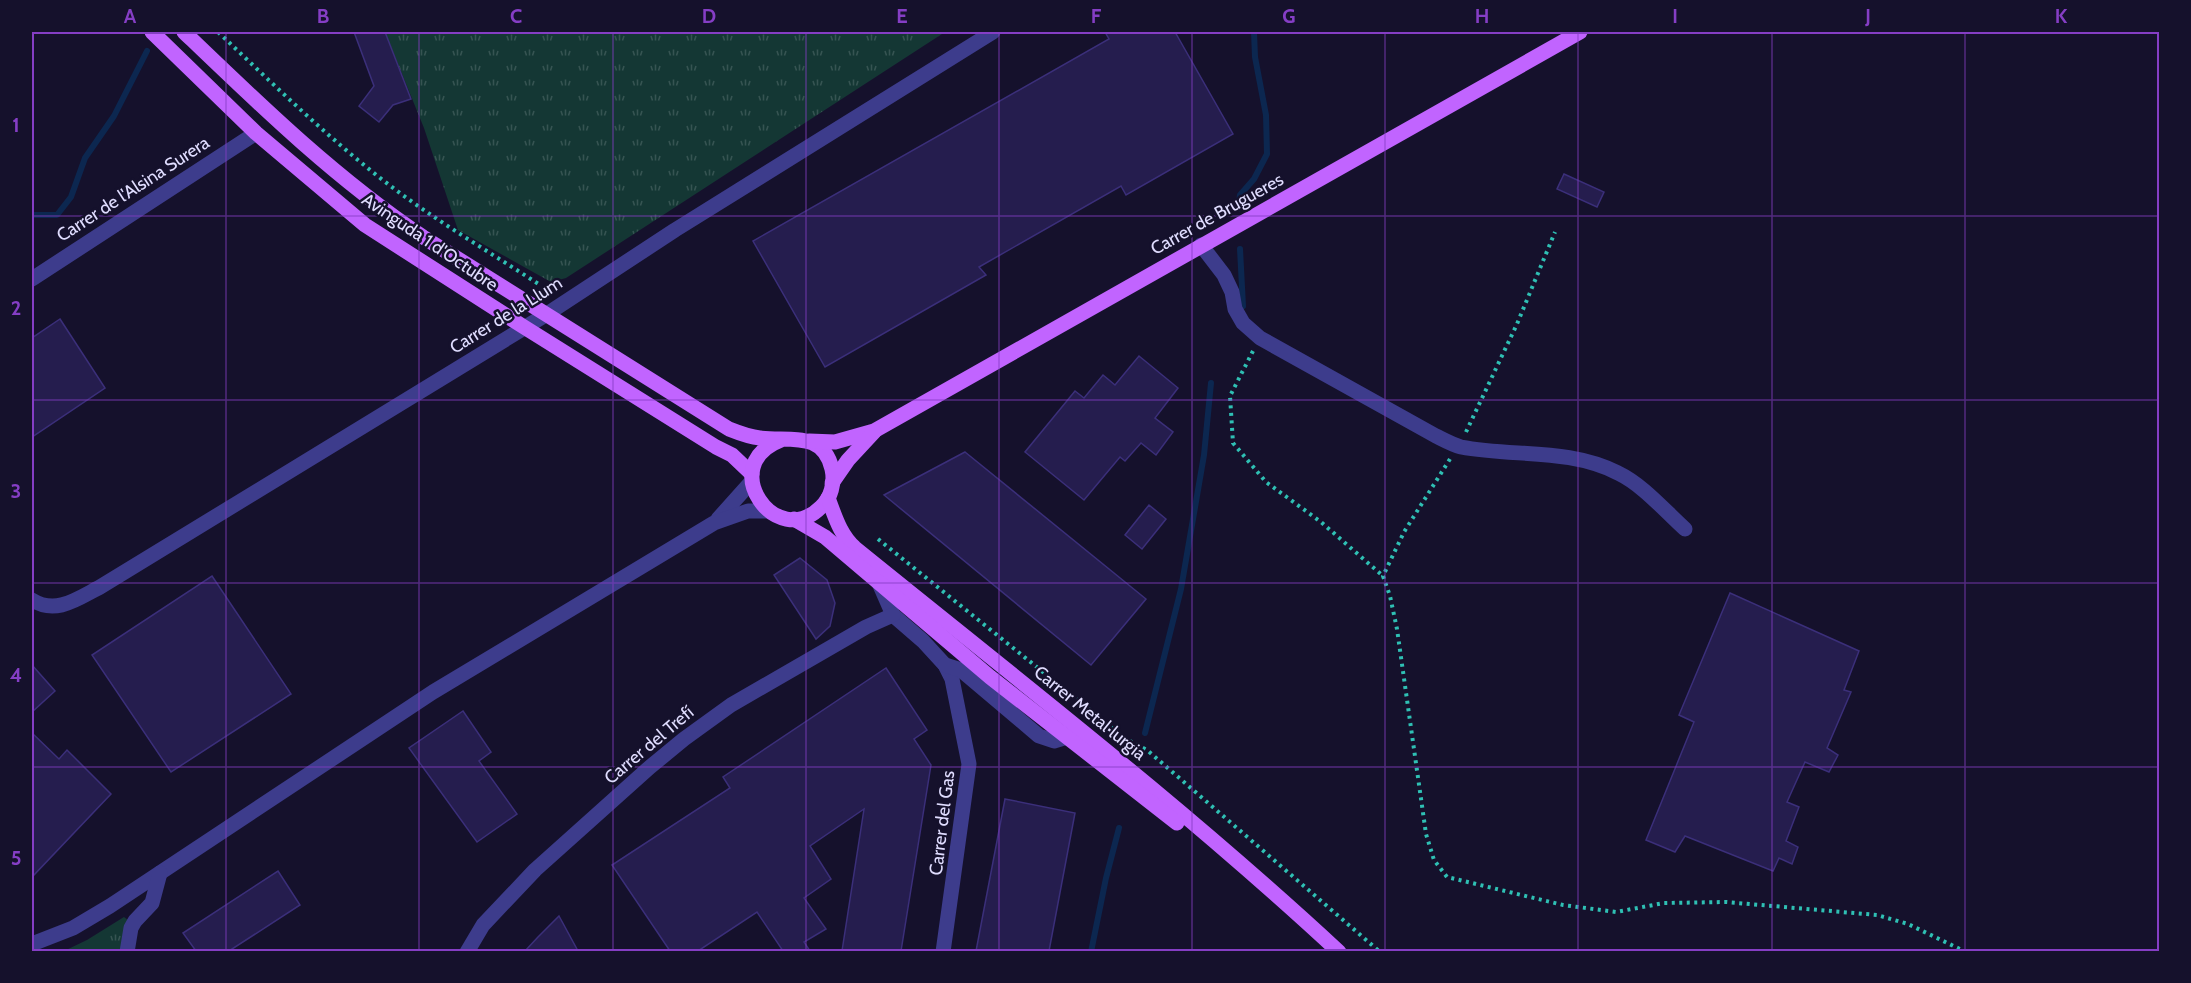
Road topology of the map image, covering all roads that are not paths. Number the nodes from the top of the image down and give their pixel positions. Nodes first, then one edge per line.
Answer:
1 (152, 32) edge
2 (184, 32) edge
3 (993, 32) edge
4 (1580, 32) edge
5 (256, 132) junction
6 (1201, 245) junction
7 (32, 279) edge
8 (547, 314) junction
9 (524, 327) junction
10 (874, 431) junction
11 (780, 440) junction
12 (809, 441) junction
13 (752, 477) junction
14 (830, 491) junction
15 (769, 511) junction
16 (794, 519) junction
17 (714, 523) junction
18 (1685, 529) dead end
19 (879, 584) junction
20 (32, 600) edge
21 (893, 615) junction
22 (945, 665) junction
23 (1067, 737) junction
24 (160, 873) junction
25 (32, 944) edge
26 (130, 947) edge
27 (467, 951) edge
28 (944, 951) edge
29 (1325, 951) edge
30 (1339, 951) edge

1 - 5 main road, Avinguda 1 d'Octubre
2 - 8 main road, Avinguda 1 d'Octubre
3 - 8 street, Carrer de la Llum
4 - 6 main road, Carrer de Brugueres
5 - 7 street, Carrer de l'Alsina Surera
5 - 9 main road, Avinguda 1 d'Octubre
6 - 10 main road, Carrer de Brugueres
6 - 18 street
8 - 9 street, Carrer de la Llum
8 - 11 main road, Avinguda 1 d'Octubre
9 - 13 main road, Avinguda 1 d'Octubre
9 - 20 street, Carrer de la Llum
10 - 12 main road
10 - 14 main road
11 - 12 main road
11 - 13 main road
12 - 14 main road
13 - 15 main road
13 - 17 street
14 - 16 main road
14 - 30 main road, Carrer Metal·lurgia
15 - 16 main road
15 - 17 street
16 - 19 main road, Carrer Metal·lurgia
17 - 24 street
19 - 21 street, Carrer del Gas
19 - 23 main road, Carrer Metal·lurgia
21 - 22 street, Carrer del Gas
21 - 27 street, Carrer del Trefí
22 - 23 street
22 - 28 street, Carrer del Gas
23 - 29 main road, Carrer Metal·lurgia
24 - 25 street
24 - 26 street

